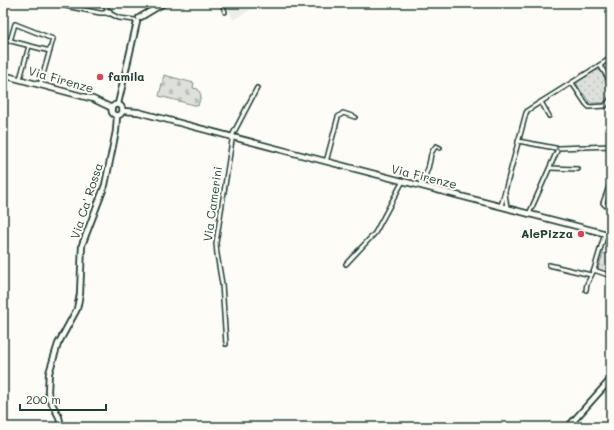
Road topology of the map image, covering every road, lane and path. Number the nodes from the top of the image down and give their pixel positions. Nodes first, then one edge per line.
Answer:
1 (50, 3) edge
2 (105, 3) edge
3 (164, 3) edge
4 (222, 3) edge
5 (108, 12) junction
6 (225, 12) dead end
7 (137, 20) junction
8 (3, 39) edge
9 (10, 41) junction
10 (29, 46) junction
11 (50, 51) junction
12 (611, 58) edge
13 (600, 65) junction
14 (3, 75) edge
15 (20, 79) junction
16 (572, 83) junction
17 (611, 83) edge
18 (40, 85) junction
19 (257, 88) dead end
20 (611, 99) edge
21 (541, 102) junction
22 (118, 104) junction
23 (112, 108) junction
24 (123, 111) junction
25 (117, 116) junction
26 (549, 116) dead end
27 (355, 117) dead end
28 (233, 137) junction
29 (518, 141) junction
30 (611, 146) edge
31 (440, 148) dead end
32 (557, 149) junction
33 (326, 162) junction
34 (550, 168) junction
35 (578, 169) dead end
36 (403, 181) junction
37 (611, 181) edge
38 (420, 186) junction
39 (505, 193) junction
40 (501, 206) junction
41 (507, 208) junction
42 (611, 208) edge
43 (529, 214) junction
44 (611, 225) edge
45 (608, 234) edge
46 (346, 264) dead end
47 (549, 265) dead end
48 (594, 270) junction
49 (591, 275) junction
50 (611, 276) edge
51 (586, 290) dead end
52 (226, 344) dead end
53 (611, 379) edge
54 (61, 427) edge
55 (568, 427) edge

1 - 5 street
2 - 5 street
3 - 7 main road
4 - 6 street
5 - 7 street
7 - 22 main road
8 - 9 street
9 - 10 street
9 - 11 street
10 - 11 street
10 - 15 street
11 - 18 street
12 - 13 street
13 - 16 street
13 - 17 street
14 - 15 main road, Via Firenze
15 - 18 main road, Via Firenze
16 - 20 street
16 - 21 street
18 - 23 main road, Via Firenze
19 - 28 street
21 - 26 street
21 - 29 street
22 - 23 main road
22 - 24 main road
23 - 25 main road
24 - 25 main road
24 - 28 main road, Via Firenze
25 - 54 main road, Via Ca' Rossa
27 - 33 street
28 - 33 main road, Via Firenze
28 - 52 street, Via Camerini
29 - 32 street
29 - 39 street
30 - 32 street
31 - 38 street
32 - 34 street
33 - 36 main road, Via Firenze
34 - 35 street
34 - 43 street
36 - 38 main road, Via Firenze
36 - 46 street
37 - 42 street
38 - 40 main road, Via Firenze
39 - 40 street
39 - 41 street
40 - 41 main road, Via Firenze
41 - 43 main road, Via Firenze
43 - 45 main road, Via Firenze
44 - 45 street
45 - 48 street
47 - 49 street
48 - 49 street
48 - 50 street
49 - 51 street
53 - 55 main road

